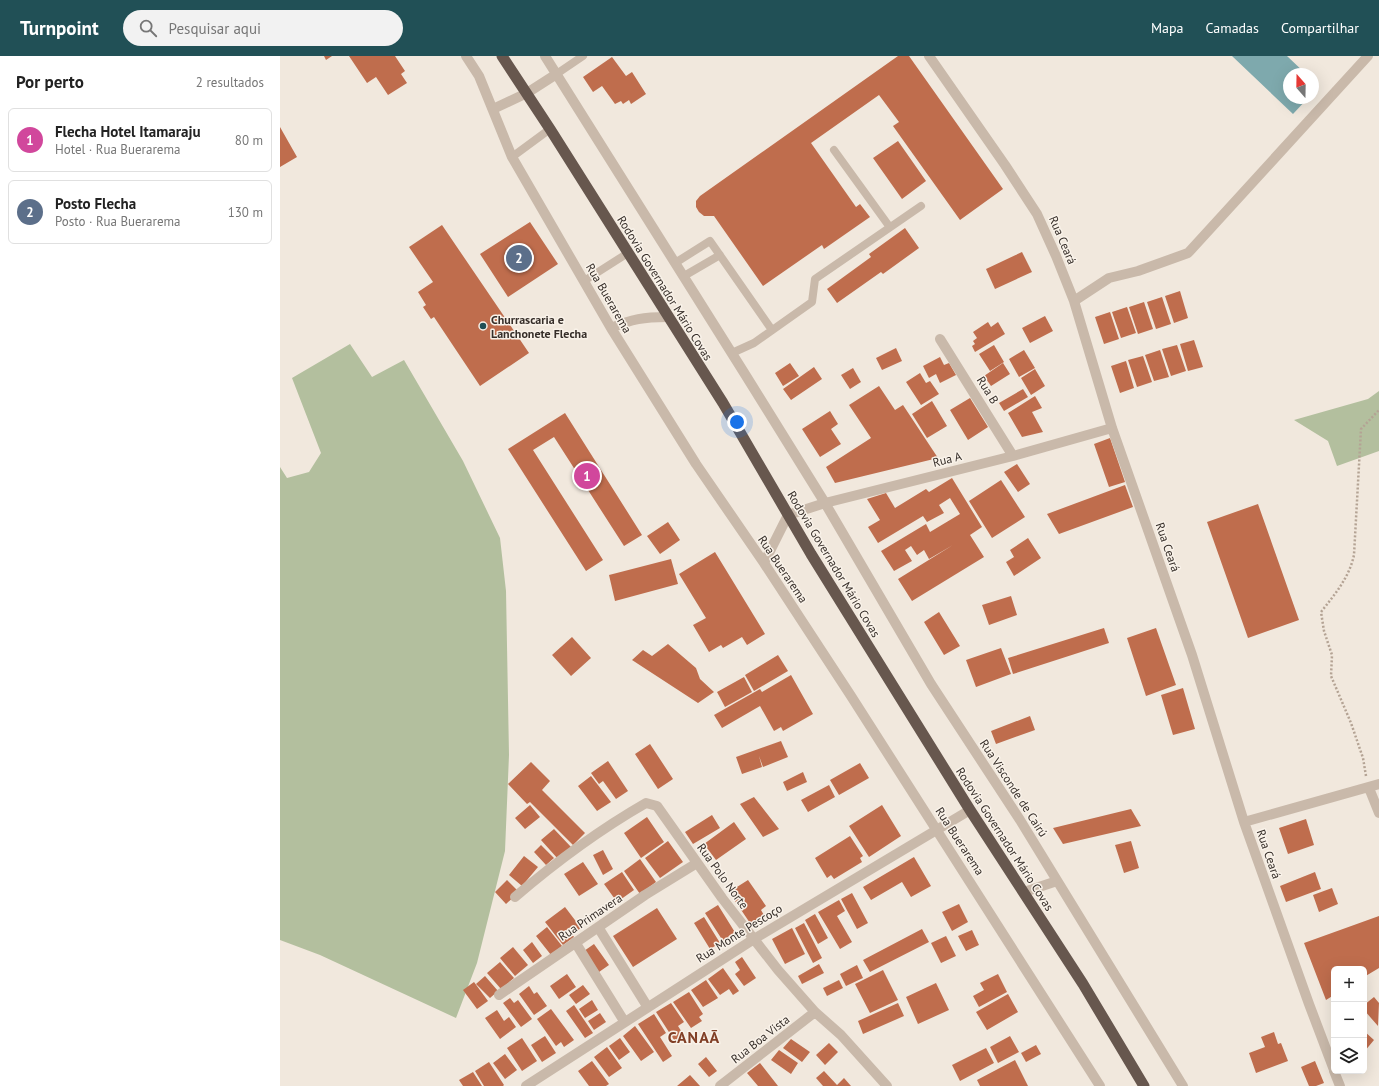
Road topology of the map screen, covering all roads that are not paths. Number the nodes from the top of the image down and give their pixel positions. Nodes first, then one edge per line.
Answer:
1 (466, 56) edge
2 (502, 56) edge
3 (545, 56) edge
4 (583, 56) edge
5 (930, 56) edge
6 (1368, 56) edge
7 (555, 75) junction
8 (528, 94) junction
9 (493, 109) junction
10 (550, 129) junction
11 (834, 150) dead end
12 (512, 157) junction
13 (921, 206) dead end
14 (889, 226) junction
15 (628, 253) junction
16 (720, 255) junction
17 (675, 263) junction
18 (684, 276) junction
19 (584, 281) junction
20 (1074, 301) junction
21 (667, 317) junction
22 (611, 328) junction
23 (772, 330) junction
24 (940, 339) dead end
25 (732, 354) junction
26 (1112, 428) junction
27 (1013, 456) junction
28 (825, 503) junction
29 (788, 515) junction
30 (764, 563) junction
31 (1379, 784) edge
32 (1369, 788) junction
33 (970, 810) junction
34 (1379, 813) edge
35 (1244, 822) junction
36 (937, 829) junction
37 (697, 863) junction
38 (1057, 881) junction
39 (1024, 892) junction
40 (515, 896) dead end
41 (598, 927) junction
42 (754, 939) junction
43 (575, 942) junction
44 (498, 995) dead end
45 (647, 1006) junction
46 (816, 1012) junction
47 (624, 1021) junction
48 (1331, 1062) edge
49 (1336, 1074) edge
50 (526, 1086) edge
51 (720, 1086) edge
52 (885, 1086) edge
53 (1100, 1086) edge
54 (1144, 1086) edge
55 (1183, 1086) edge
56 (1340, 1086) edge

1 - 9 street, Rua Buerarema
2 - 8 highway, Rodovia Governador Mário Covas
3 - 7 street, Rua Visconde de Cairú
4 - 7 lane
5 - 20 street, Rua Ceará
6 - 20 street
7 - 8 street
7 - 17 street, Rua Visconde de Cairú
8 - 9 street
8 - 10 highway, Rodovia Governador Mário Covas
9 - 12 street, Rua Buerarema
10 - 12 lane
10 - 15 highway, Rodovia Governador Mário Covas
11 - 14 lane
12 - 19 street, Rua Buerarema
13 - 14 lane
14 - 23 lane
15 - 19 lane
15 - 21 highway, Rodovia Governador Mário Covas
16 - 17 lane
16 - 18 lane
16 - 23 lane
17 - 18 street, Rua Visconde de Cairú
18 - 25 street, Rua Visconde de Cairú
19 - 22 street, Rua Buerarema
20 - 26 street, Rua Ceará
21 - 22 street
21 - 29 highway, Rodovia Governador Mário Covas
22 - 30 street, Rua Buerarema
23 - 25 lane
24 - 27 street, Rua B
25 - 28 street, Rua Visconde de Cairú
26 - 27 street, Rua A
26 - 35 street, Rua Ceará
27 - 28 street, Rua A
28 - 29 street, Rua A
28 - 38 street, Rua Visconde de Cairú
29 - 30 street
29 - 33 highway, Rodovia Governador Mário Covas
30 - 36 street, Rua Buerarema
31 - 32 street
32 - 34 street
32 - 35 street
33 - 36 street, Rua Monte Pescoço
33 - 39 highway, Rodovia Governador Mário Covas
35 - 48 street, Rua Ceará
36 - 42 street, Rua Monte Pescoço
36 - 53 street, Rua Buerarema
37 - 40 street, Rua Polo Norte
37 - 41 street, Rua Primavera
37 - 42 street, Rua Polo Norte
38 - 39 street
38 - 55 street, Rua Visconde de Cairú
39 - 54 highway, Rodovia Governador Mário Covas
41 - 43 street, Rua Primavera
41 - 45 street
42 - 45 street, Rua Monte Pescoço
42 - 46 street, Rua Polo Norte
43 - 44 street, Rua Primavera
43 - 47 street
45 - 47 street, Rua Monte Pescoço
46 - 51 street, Rua Boa Vista
46 - 52 street, Rua Polo Norte
47 - 50 street, Rua Monte Pescoço
49 - 56 street, Rua Ceará

